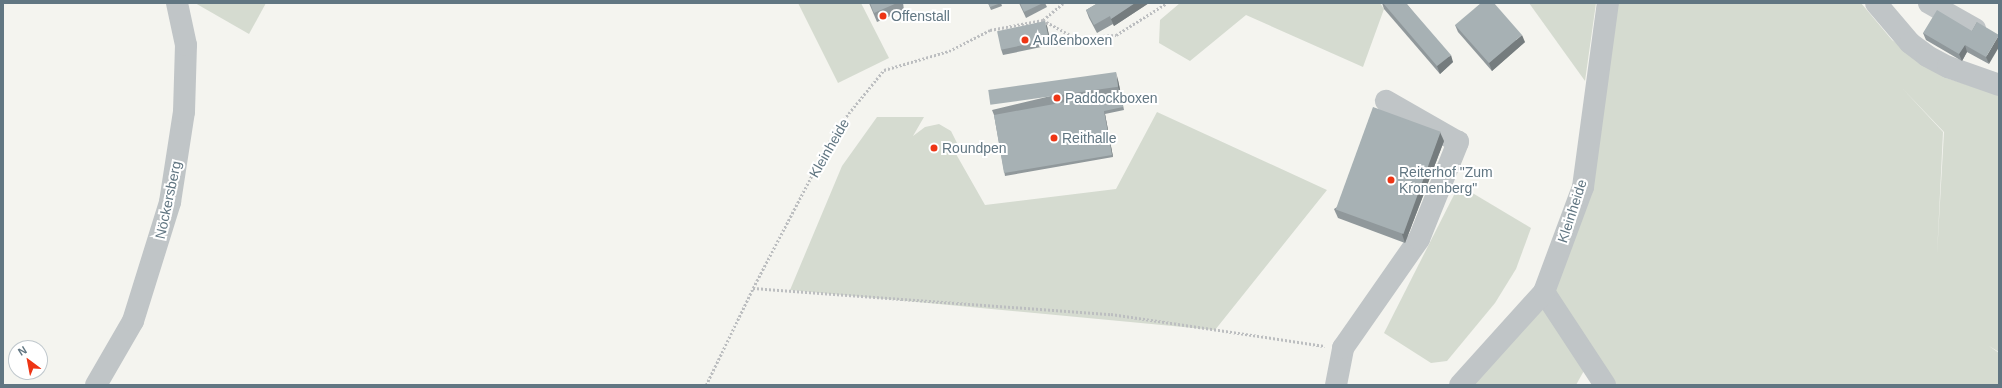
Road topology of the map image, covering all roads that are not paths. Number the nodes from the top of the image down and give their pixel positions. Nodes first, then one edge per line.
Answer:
1 (177, 3) edge
2 (1608, 3) edge
3 (1876, 3) edge
4 (1929, 3) edge
5 (1975, 28) edge
6 (1999, 85) edge
7 (1386, 101) dead end
8 (1544, 292) junction
9 (96, 385) edge
10 (1336, 385) edge
11 (1460, 385) edge
12 (1605, 385) edge

1 - 9 street, Nöckersberg
2 - 8 street, Kleinheide
3 - 6 street
4 - 5 street
7 - 10 street
8 - 11 street, Kleinheide
8 - 12 street

